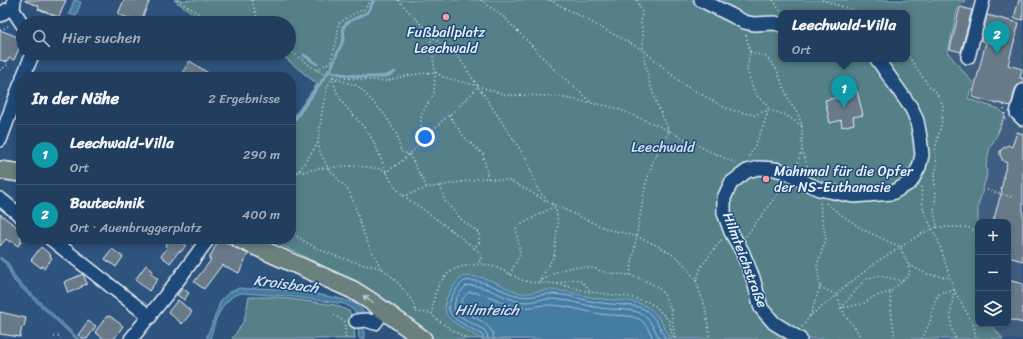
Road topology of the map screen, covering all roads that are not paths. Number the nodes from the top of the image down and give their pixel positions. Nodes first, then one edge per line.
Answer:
1 (701, 0) edge
2 (983, 0) edge
3 (13, 5) edge
4 (0, 15) edge
5 (18, 16) edge
6 (778, 24) edge
7 (968, 57) dead end
8 (30, 60) edge
9 (879, 62) edge
10 (26, 72) edge
11 (1023, 91) edge
12 (16, 97) edge
13 (1014, 117) edge
14 (0, 140) edge
15 (0, 170) edge
16 (16, 172) edge
17 (0, 199) edge
18 (16, 212) edge
19 (57, 244) edge
20 (204, 244) edge
21 (251, 244) edge
22 (270, 244) edge
23 (304, 267) junction
24 (384, 310) junction
25 (150, 317) junction
26 (356, 321) road end
27 (798, 338) edge
28 (131, 339) edge
29 (422, 339) edge

1 - 6 street
2 - 7 street
3 - 4 street
3 - 5 street
8 - 10 street
9 - 27 street, Hilmteichstraße
11 - 13 street
12 - 14 street
15 - 16 main road
17 - 18 street
19 - 25 street
20 - 25 street
21 - 23 main road
22 - 23 main road
24 -> 23 main road
24 - 26 street
24 - 29 main road
25 - 28 street

